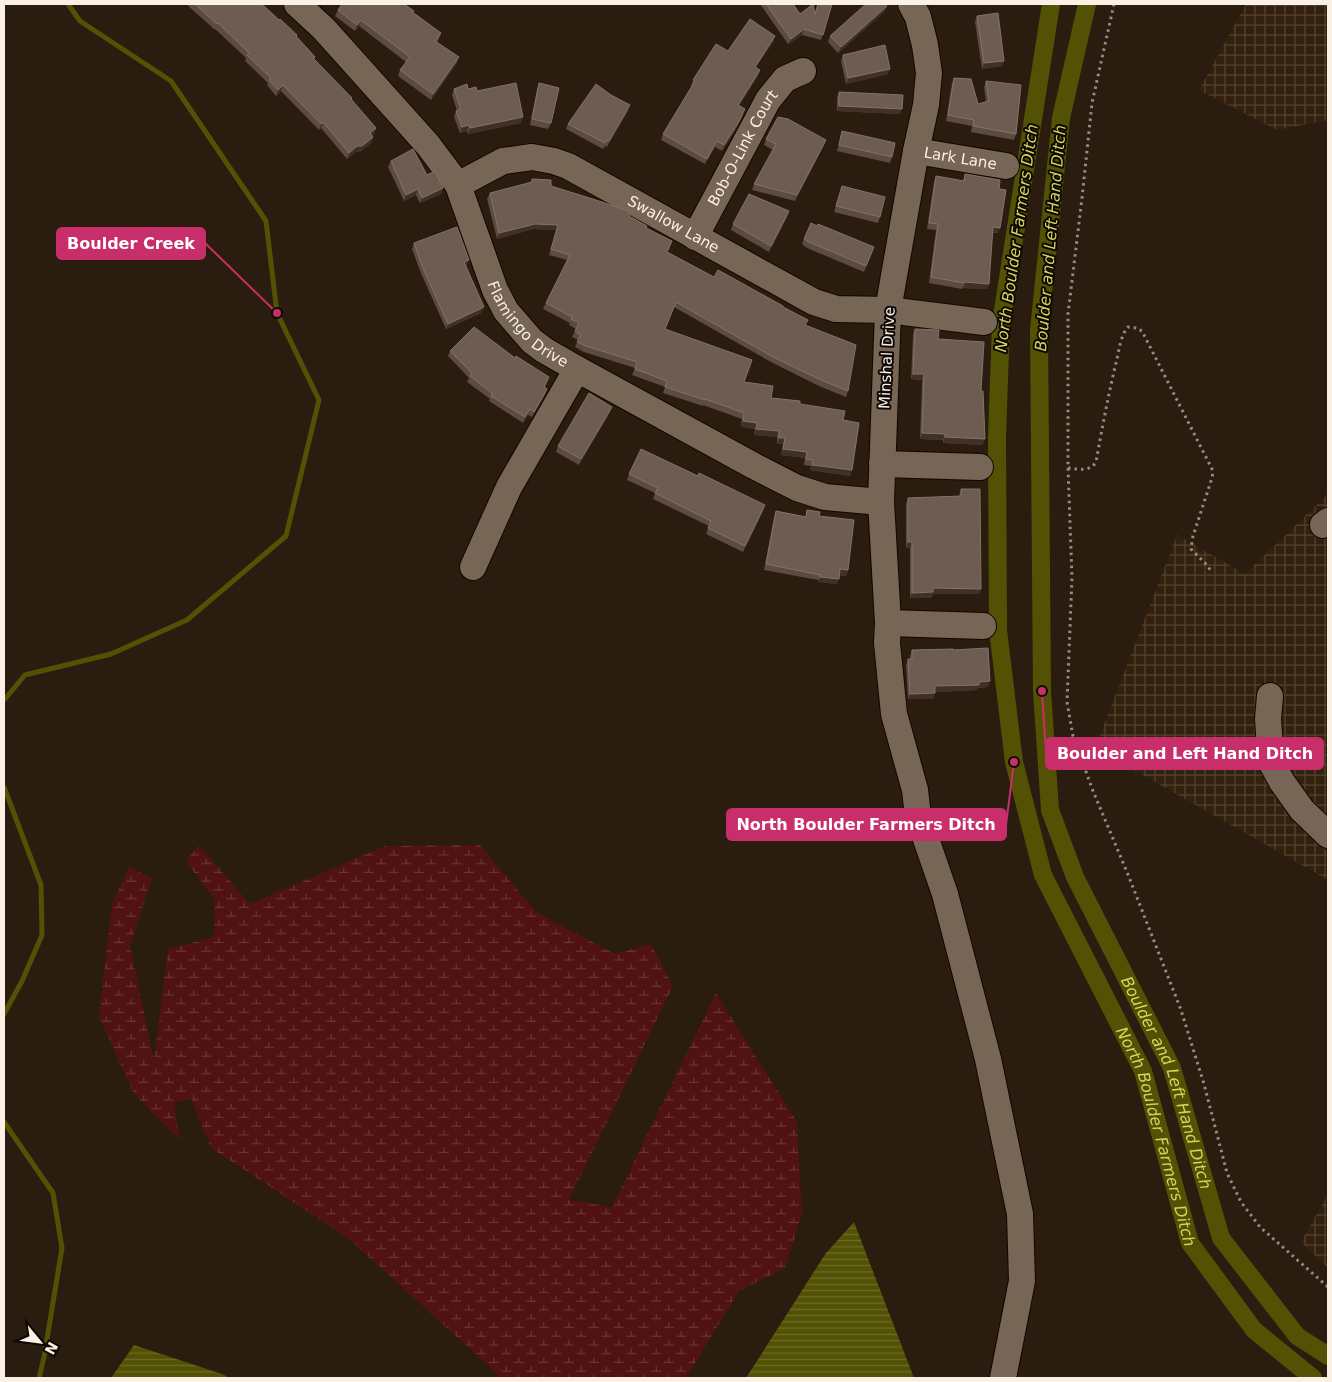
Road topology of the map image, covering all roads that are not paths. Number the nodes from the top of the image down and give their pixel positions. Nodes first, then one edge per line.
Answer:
1 (299, 4) edge
2 (911, 4) edge
3 (802, 71) dead end
4 (916, 151) junction
5 (1006, 166) dead end
6 (458, 185) junction
7 (695, 237) junction
8 (888, 310) junction
9 (984, 322) dead end
10 (578, 369) junction
11 (882, 464) junction
12 (980, 467) dead end
13 (881, 502) junction
14 (473, 567) dead end
15 (888, 622) junction
16 (983, 626) dead end
17 (1270, 696) dead end
18 (1328, 835) edge
19 (1003, 1378) edge

1 - 6 street, Flamingo Drive
2 - 4 street, Minshal Drive
3 - 7 street, Bob-O-Link Court
4 - 5 street, Lark Lane
4 - 8 street, Minshal Drive
6 - 7 street, Swallow Lane
6 - 10 street, Flamingo Drive
7 - 8 street, Swallow Lane
8 - 9 street, Swallow Lane
8 - 11 street, Minshal Drive
10 - 13 street, Flamingo Drive
10 - 14 street
11 - 12 street
11 - 13 street, Minshal Drive
13 - 15 street, Minshal Drive
15 - 16 street
15 - 19 street, Minshal Drive
17 - 18 street

